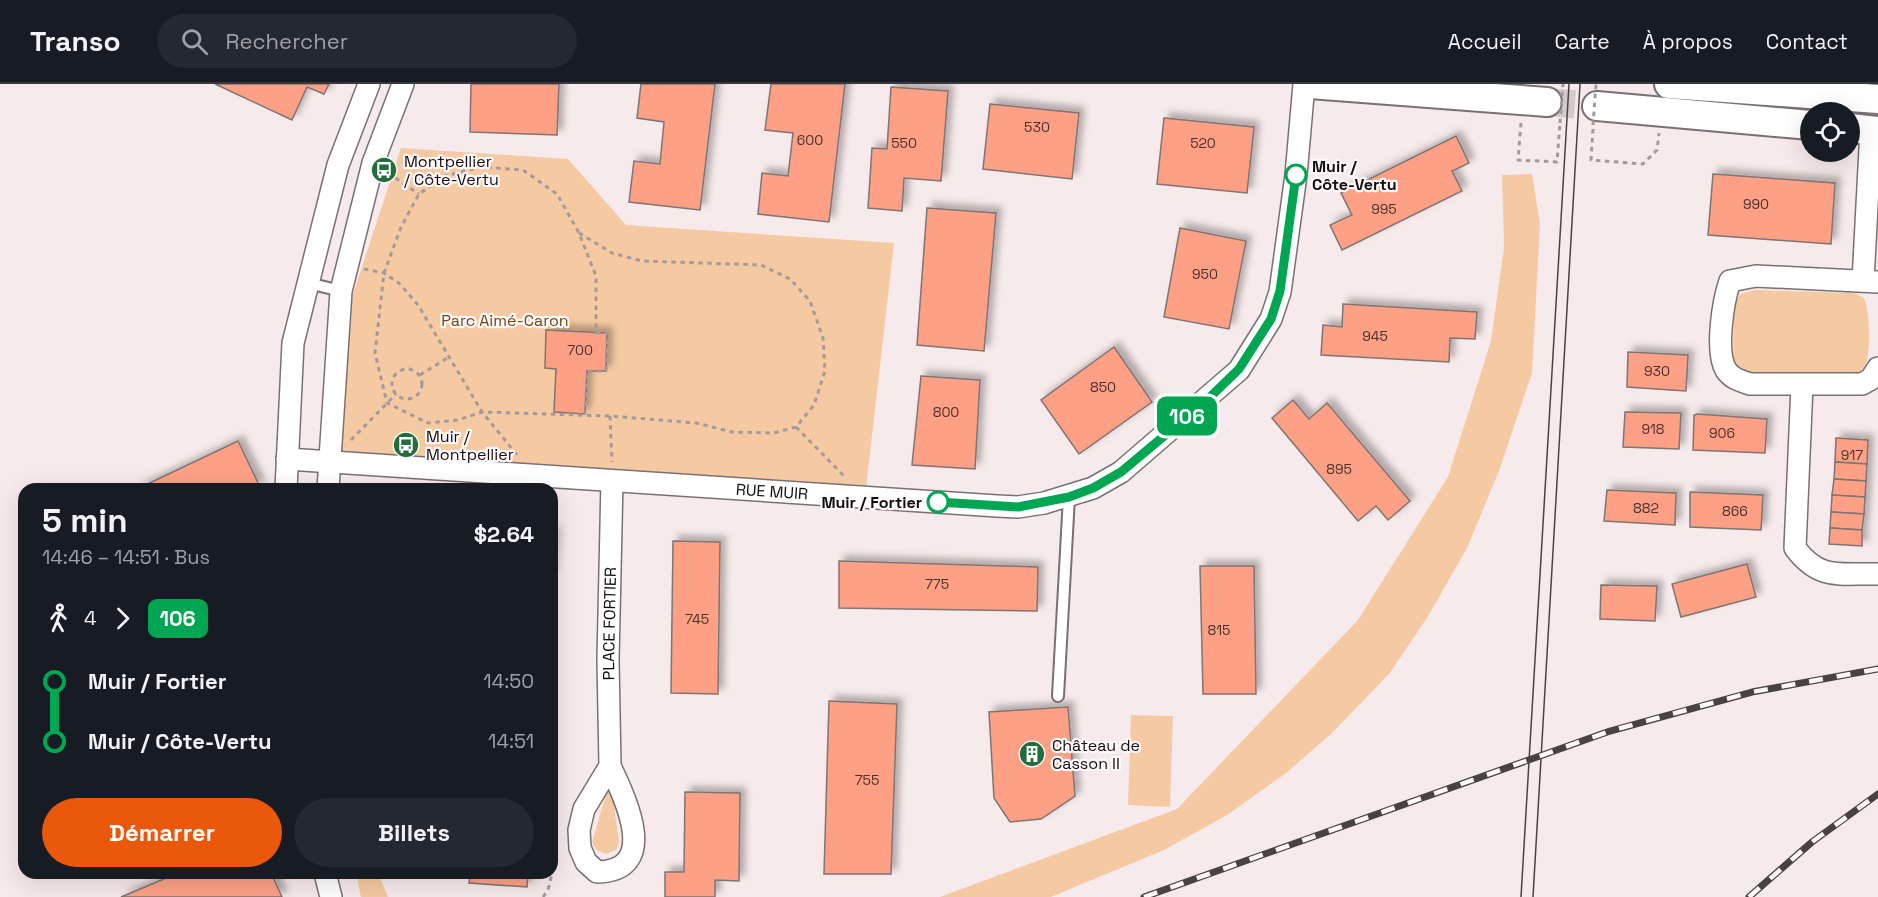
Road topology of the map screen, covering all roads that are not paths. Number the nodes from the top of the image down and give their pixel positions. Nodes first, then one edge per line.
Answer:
1 (369, 84) edge
2 (404, 84) edge
3 (1304, 84) edge
4 (1310, 84) edge
5 (1669, 84) edge
6 (1878, 99) edge
7 (1557, 103) tunnel mouth
8 (1595, 105) tunnel mouth
9 (1800, 124) edge
10 (1866, 130) edge
11 (1870, 282) edge
12 (308, 284) junction
13 (341, 291) junction
14 (1878, 368) edge
15 (1802, 385) junction
16 (287, 459) junction
17 (330, 462) junction
18 (612, 481) junction
19 (286, 483) edge
20 (328, 483) edge
21 (1069, 497) junction
22 (1878, 574) edge
23 (1058, 696) dead end
24 (610, 766) dead end
25 (326, 879) edge
26 (331, 897) edge

1 - 12 street
2 - 13 street
3 - 21 street, RUE MUIR
4 - 7 main road
5 - 6 main road
8 - 9 main road
10 - 11 street
11 - 15 street
12 - 13 lane
12 - 16 street
13 - 17 street
14 - 15 street
15 - 22 street
16 - 17 street, RUE MUIR
16 - 19 street
17 - 18 street, RUE MUIR
17 - 20 street
18 - 21 street, RUE MUIR
18 - 24 street, PLACE FORTIER
21 - 23 lane
25 - 26 street

